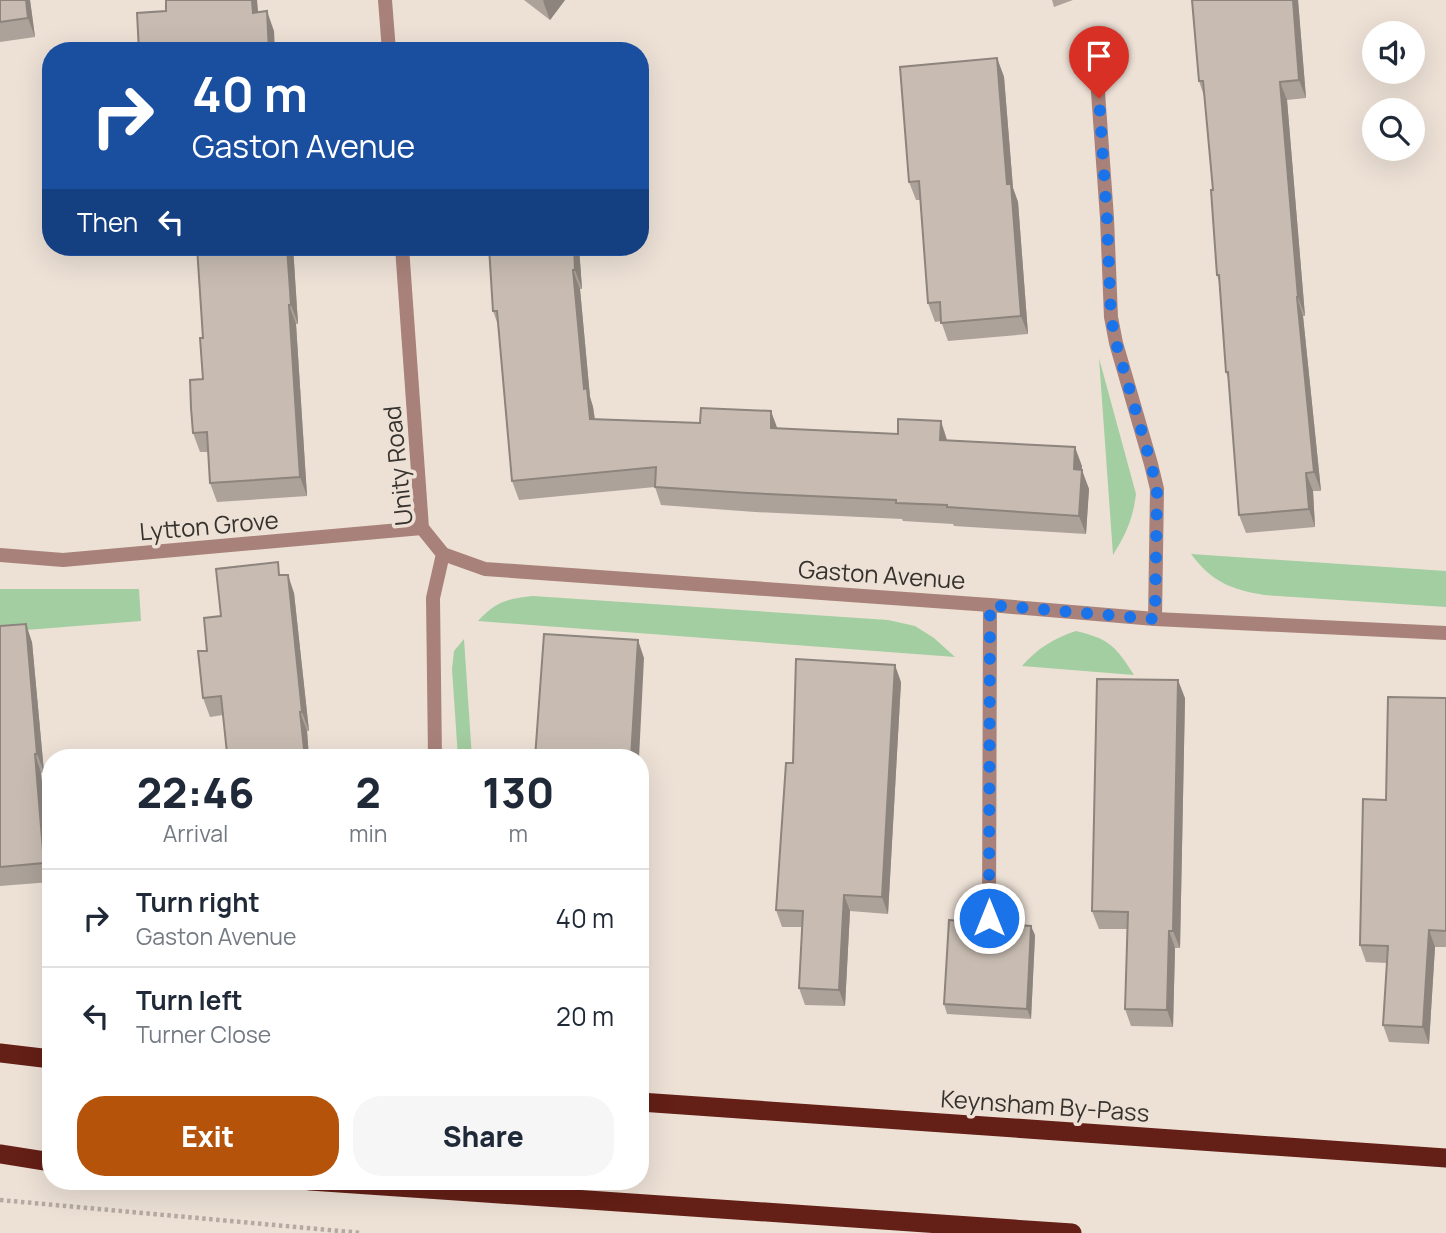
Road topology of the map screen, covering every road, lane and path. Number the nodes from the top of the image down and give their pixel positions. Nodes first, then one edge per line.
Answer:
1 (385, 0) edge
2 (388, 42) edge
3 (1096, 50) dead end
4 (403, 256) edge
5 (422, 528) junction
6 (443, 554) junction
7 (0, 555) edge
8 (990, 605) junction
9 (1155, 619) junction
10 (1446, 633) edge
11 (435, 749) edge
12 (989, 918) dead end
13 (0, 1053) edge
14 (42, 1058) edge
15 (649, 1102) edge
16 (0, 1154) edge
17 (1446, 1157) edge
18 (42, 1161) edge
19 (442, 1190) edge
20 (0, 1200) edge
21 (362, 1233) edge
22 (1072, 1233) edge

1 - 2 street
3 - 9 street
4 - 5 street, Unity Road
5 - 6 street, Unity Road
5 - 7 street, Lytton Grove
6 - 8 street, Gaston Avenue
6 - 11 street
8 - 9 street, Gaston Avenue
8 - 12 street
9 - 10 street, Gaston Avenue
13 - 14 highway
15 - 17 highway, Keynsham By-Pass
16 - 18 highway
19 - 22 highway
20 - 21 path

